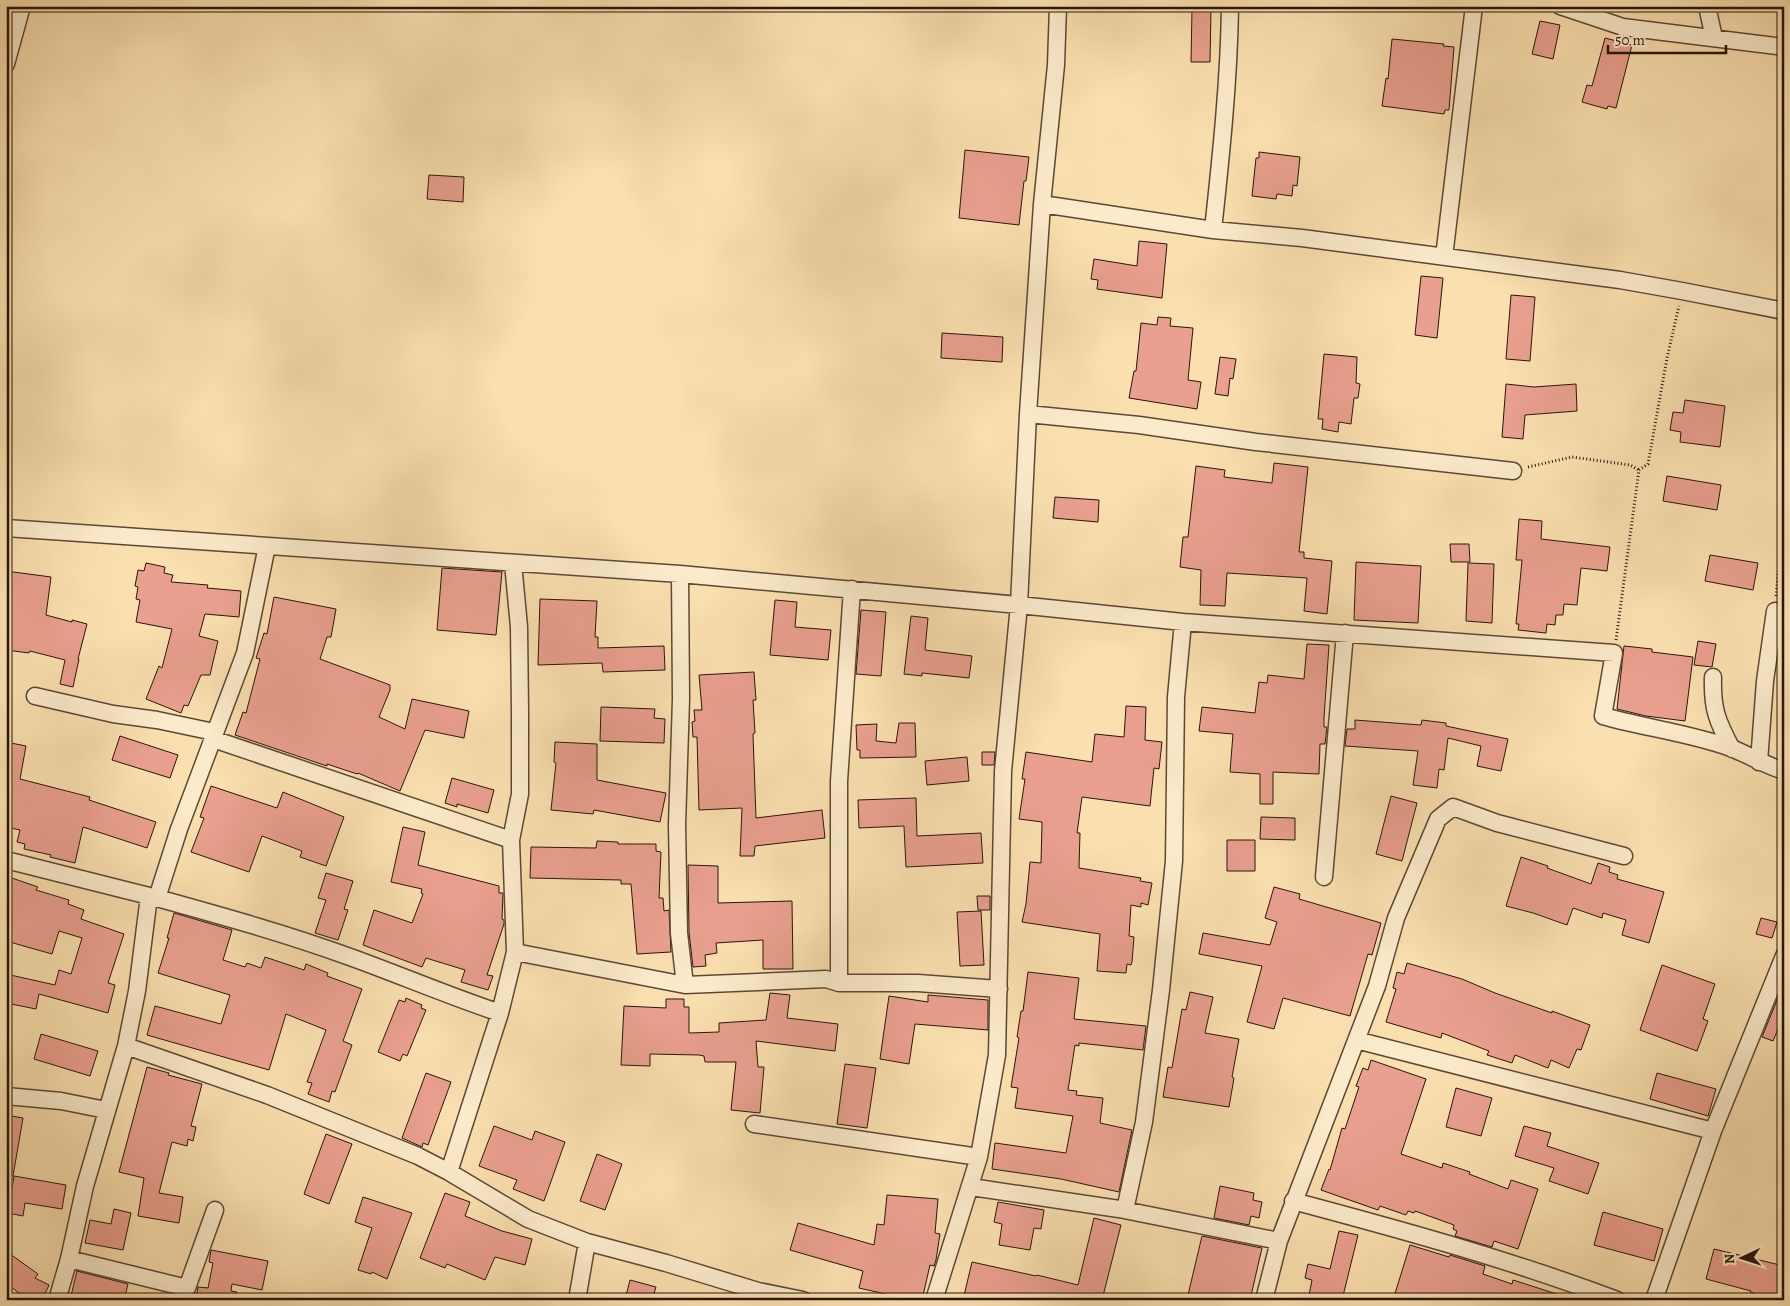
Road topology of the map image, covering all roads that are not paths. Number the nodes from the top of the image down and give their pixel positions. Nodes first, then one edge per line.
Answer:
1 (22, 6) edge
2 (1058, 6) edge
3 (1230, 6) edge
4 (1474, 6) edge
5 (1560, 6) edge
6 (1707, 6) edge
7 (1714, 38) junction
8 (1784, 47) edge
9 (6, 64) edge
10 (1042, 204) junction
11 (1212, 230) junction
12 (1444, 257) junction
13 (1784, 311) edge
14 (1028, 414) junction
15 (1513, 471) road end
16 (6, 528) edge
17 (267, 546) junction
18 (514, 563) junction
19 (680, 574) junction
20 (852, 589) junction
21 (1019, 605) junction
22 (1775, 611) road end
23 (1183, 622) junction
24 (1346, 632) junction
25 (1713, 677) dead end
26 (35, 696) dead end
27 (214, 736) junction
28 (1732, 749) junction
29 (1759, 762) junction
30 (1784, 771) edge
31 (511, 840) junction
32 (1624, 856) dead end
33 (6, 860) edge
34 (1324, 877) dead end
35 (153, 897) junction
36 (515, 952) junction
37 (1784, 956) edge
38 (839, 983) junction
39 (685, 985) junction
40 (998, 989) junction
41 (500, 1013) junction
42 (1356, 1040) junction
43 (126, 1046) junction
44 (6, 1096) edge
45 (106, 1110) junction
46 (754, 1124) dead end
47 (1713, 1131) junction
48 (980, 1157) junction
49 (449, 1172) junction
50 (971, 1187) junction
51 (1293, 1201) junction
52 (215, 1210) dead end
53 (1125, 1210) junction
54 (1278, 1241) junction
55 (587, 1242) junction
56 (68, 1259) junction
57 (787, 1298) edge
58 (57, 1300) edge
59 (577, 1300) edge
60 (803, 1300) edge
61 (934, 1300) edge
62 (1264, 1300) edge
63 (1617, 1300) edge
64 (1654, 1300) edge

1 - 9 street
2 - 10 street
3 - 11 street
4 - 12 street
5 - 7 street
6 - 7 street
7 - 8 street
10 - 11 street
10 - 14 street
11 - 12 street
12 - 13 street
14 - 15 street
14 - 21 street
16 - 17 street
17 - 18 street
17 - 27 street
18 - 19 street
18 - 31 street
19 - 20 street
19 - 39 street
20 - 21 street
20 - 38 street
21 - 23 street
21 - 40 street
22 - 29 street
23 - 24 street
23 - 53 street
24 - 28 street
24 - 34 street
25 - 28 street
26 - 27 street
27 - 31 street
27 - 35 street
28 - 29 street
29 - 30 street
31 - 36 street
32 - 42 street
33 - 35 street
35 - 41 street
35 - 43 street
36 - 39 street
36 - 41 street
37 - 47 street
38 - 39 street
38 - 40 street
40 - 48 street
41 - 49 street
42 - 47 street
42 - 51 street
43 - 45 street
43 - 49 street
44 - 45 street
45 - 56 street
46 - 48 street
47 - 64 street
48 - 50 street
49 - 55 street
50 - 53 street
50 - 61 street
51 - 54 street
51 - 63 street
52 - 56 street
53 - 54 street
54 - 62 street
55 - 57 street
55 - 59 street
56 - 58 street
57 - 60 street

